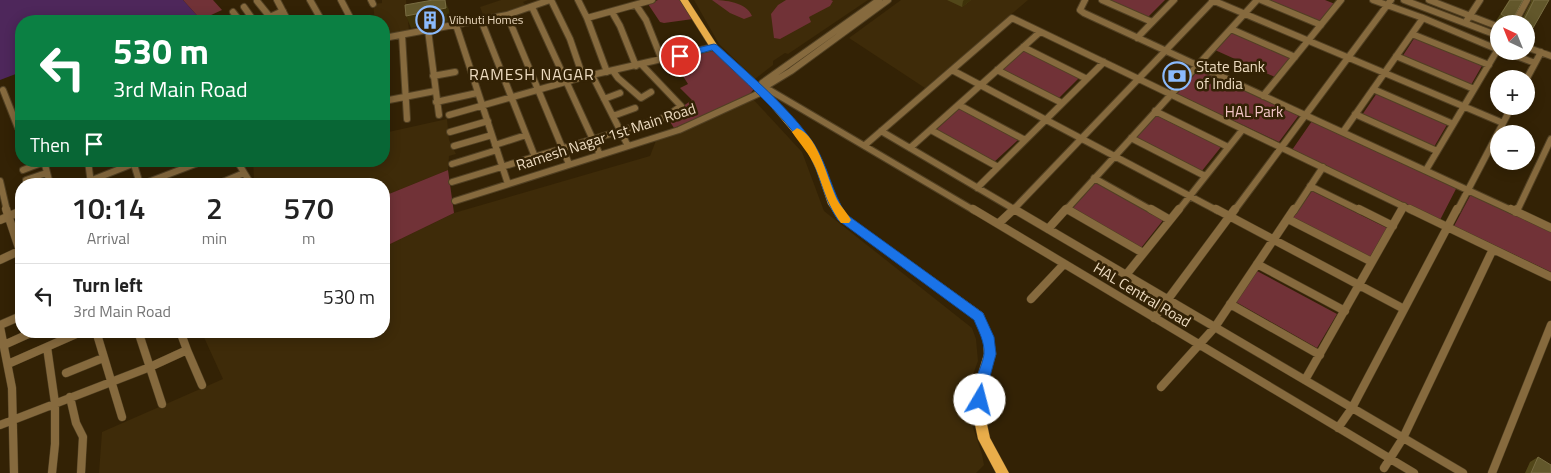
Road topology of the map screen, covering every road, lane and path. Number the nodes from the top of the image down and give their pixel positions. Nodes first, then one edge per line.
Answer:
1 (278, 0) edge
2 (310, 0) edge
3 (340, 0) edge
4 (550, 0) edge
5 (578, 0) edge
6 (652, 0) edge
7 (684, 0) edge
8 (878, 0) edge
9 (888, 0) edge
10 (1085, 0) edge
11 (1102, 0) edge
12 (1213, 0) edge
13 (1259, 0) edge
14 (1330, 0) edge
15 (1373, 0) edge
16 (1404, 0) edge
17 (1429, 0) edge
18 (1480, 0) edge
19 (1528, 0) edge
20 (257, 1) edge
21 (1171, 1) edge
22 (1340, 2) edge
23 (1389, 3) edge
24 (636, 5) junction
25 (244, 7) dead end
26 (532, 8) junction
27 (233, 12) dead end
28 (283, 12) junction
29 (612, 12) junction
30 (1245, 14) junction
31 (235, 15) edge
32 (250, 15) edge
33 (268, 15) edge
34 (275, 15) edge
35 (285, 15) edge
36 (319, 15) edge
37 (349, 15) edge
38 (507, 15) junction
39 (1519, 15) edge
40 (1470, 16) junction
41 (587, 18) junction
42 (1423, 18) junction
43 (481, 20) junction
44 (1152, 22) junction
45 (1465, 23) junction
46 (1490, 24) edge
47 (456, 25) junction
48 (1321, 25) junction
49 (1231, 29) junction
50 (428, 30) junction
51 (1040, 32) junction
52 (1490, 33) edge
53 (1412, 34) junction
54 (402, 35) junction
55 (390, 37) edge
56 (1137, 38) junction
57 (1308, 40) junction
58 (1490, 46) edge
59 (714, 47) junction
60 (1023, 47) junction
61 (1535, 50) edge
62 (1165, 51) junction
63 (1541, 52) junction
64 (1396, 56) junction
65 (1551, 56) edge
66 (1295, 57) junction
67 (1348, 57) junction
68 (662, 60) junction
69 (1493, 60) edge
70 (1527, 60) edge
71 (1104, 62) junction
72 (1535, 63) junction
73 (639, 65) junction
74 (1197, 65) junction
75 (1489, 65) junction
76 (952, 70) junction
77 (997, 70) junction
78 (1531, 70) edge
79 (610, 71) junction
80 (456, 72) dead end
81 (1384, 73) junction
82 (592, 75) junction
83 (433, 76) junction
84 (583, 77) junction
85 (1087, 78) junction
86 (1139, 79) junction
87 (566, 82) junction
88 (981, 85) junction
89 (1373, 89) junction
90 (1474, 89) junction
91 (3, 90) dead end
92 (539, 90) junction
93 (762, 90) junction
94 (435, 91) junction
95 (651, 92) dead end
96 (478, 93) junction
97 (620, 93) dead end
98 (1171, 94) junction
99 (1263, 96) junction
100 (406, 97) junction
101 (511, 98) junction
102 (604, 99) junction
103 (390, 101) edge
104 (436, 102) junction
105 (1062, 104) junction
106 (959, 105) junction
107 (483, 106) junction
108 (1464, 106) junction
109 (635, 108) dead end
110 (1155, 111) junction
111 (1355, 114) junction
112 (439, 115) dead end
113 (1305, 115) junction
114 (1507, 115) edge
115 (449, 116) dead end
116 (613, 116) junction
117 (407, 119) dead end
118 (15, 120) edge
119 (1046, 120) junction
120 (488, 121) junction
121 (1503, 123) junction
122 (1453, 124) junction
123 (1243, 129) junction
124 (621, 130) junction
125 (931, 130) junction
126 (881, 131) junction
127 (450, 132) dead end
128 (1343, 132) junction
129 (492, 135) junction
130 (526, 135) junction
131 (1081, 138) junction
132 (1131, 138) junction
133 (593, 139) junction
134 (1551, 139) edge
135 (1025, 140) junction
136 (865, 145) junction
137 (454, 146) dead end
138 (628, 146) junction
139 (1281, 147) junction
140 (496, 148) junction
141 (910, 148) junction
142 (1228, 148) junction
143 (562, 149) junction
144 (1437, 151) junction
145 (600, 154) junction
146 (1114, 156) junction
147 (536, 157) junction
148 (452, 164) dead end
149 (569, 164) junction
150 (32, 167) edge
151 (45, 167) edge
152 (124, 167) edge
153 (186, 167) edge
154 (241, 167) edge
155 (503, 167) junction
156 (998, 167) junction
157 (1323, 167) junction
158 (24, 170) dead end
159 (1426, 170) junction
160 (46, 173) junction
161 (244, 173) junction
162 (166, 174) junction
163 (1205, 176) junction
164 (32, 178) edge
165 (48, 178) edge
166 (100, 178) edge
167 (156, 178) edge
168 (167, 178) edge
169 (232, 178) edge
170 (247, 178) edge
171 (1094, 178) junction
172 (0, 181) edge
173 (452, 182) dead end
174 (508, 184) junction
175 (1310, 186) junction
176 (977, 188) junction
177 (1468, 190) junction
178 (1190, 196) junction
179 (455, 201) dead end
180 (1404, 206) junction
181 (1014, 209) junction
182 (1066, 209) junction
183 (1516, 212) junction
184 (15, 213) edge
185 (8, 216) junction
186 (1230, 217) junction
187 (1288, 219) junction
188 (0, 220) edge
189 (1170, 220) junction
190 (998, 224) junction
191 (1393, 226) junction
192 (1448, 227) junction
193 (1551, 228) edge
194 (1048, 229) junction
195 (15, 235) edge
196 (1274, 240) junction
197 (1493, 249) junction
198 (1143, 253) junction
199 (15, 254) edge
200 (0, 260) edge
201 (1372, 262) junction
202 (1064, 264) junction
203 (1257, 264) junction
204 (1126, 275) junction
205 (1551, 277) edge
206 (1359, 285) junction
207 (1031, 299) dead end
208 (1168, 300) junction
209 (1230, 304) junction
210 (1404, 309) junction
211 (1345, 311) junction
212 (1154, 318) junction
213 (15, 319) edge
214 (1551, 325) edge
215 (0, 326) edge
216 (1215, 327) junction
217 (18, 338) edge
218 (67, 338) edge
219 (98, 338) edge
220 (140, 338) edge
221 (183, 338) edge
222 (4, 344) junction
223 (1200, 345) junction
224 (47, 347) junction
225 (187, 350) junction
226 (1320, 355) junction
227 (103, 358) junction
228 (8, 364) junction
229 (150, 366) junction
230 (66, 373) dead end
231 (1305, 380) junction
232 (111, 381) junction
233 (202, 385) dead end
234 (1161, 388) dead end
235 (70, 397) junction
236 (55, 403) junction
237 (162, 404) dead end
238 (1352, 408) junction
239 (122, 417) dead end
240 (12, 420) junction
241 (0, 425) edge
242 (1338, 428) junction
243 (1403, 438) junction
244 (1390, 459) junction
245 (1384, 468) dead end
246 (14, 473) edge
247 (52, 473) edge
248 (81, 473) edge
249 (1003, 473) edge
250 (1414, 473) edge
251 (1463, 473) edge
252 (1492, 473) edge

1 - 28 street
2 - 36 street
3 - 37 street
4 - 26 street
4 - 84 street
5 - 41 street
6 - 24 street
7 - 59 main road
8 - 93 street
9 - 93 street
10 - 56 street
11 - 44 street
12 - 30 street
12 - 62 street
13 - 30 street
13 - 48 street
14 - 22 street
15 - 23 street
16 - 45 street
17 - 40 street
18 - 40 street
19 - 39 street
20 - 33 street
21 - 44 street
22 - 48 street
23 - 42 street
23 - 67 street
24 - 29 street
24 - 68 street
25 - 32 street
26 - 38 street
26 - 87 street
27 - 31 street
28 - 34 street
28 - 35 street
29 - 41 street
29 - 73 street
30 - 49 street
30 - 57 street
38 - 43 street
38 - 92 street
40 - 45 street
40 - 46 street
41 - 79 street
42 - 53 street
42 - 58 street
43 - 47 street
43 - 101 street
44 - 56 street
45 - 52 street
47 - 50 street
47 - 96 street
48 - 57 street
49 - 66 street
49 - 74 street
50 - 54 street
50 - 83 street
51 - 60 street
51 - 71 street
51 - 76 street
53 - 64 street
53 - 75 street
54 - 55 street
54 - 100 street
56 - 62 street
57 - 66 street
57 - 67 street
59 - 68 street
59 - 93 main road
60 - 77 street
60 - 85 street
61 - 63 street
62 - 74 street
62 - 86 street
63 - 65 street
63 - 72 street
64 - 81 street
64 - 90 street
66 - 99 street
67 - 81 street
67 - 113 street
68 - 73 street
69 - 75 street
70 - 72 street
71 - 85 street
71 - 86 street
72 - 78 street
73 - 79 street
73 - 124 street
74 - 98 street
74 - 99 street
75 - 90 street
76 - 88 street
76 - 126 street
77 - 88 street
77 - 105 street
79 - 82 street
79 - 95 street
80 - 83 street
81 - 89 street
81 - 108 street
82 - 84 street
82 - 102 street
83 - 94 street
84 - 87 street
85 - 105 street
86 - 98 street
86 - 131 street
87 - 92 street
87 - 133 street
88 - 106 street
88 - 119 street
89 - 111 street
89 - 122 street
90 - 108 street
91 - 118 street
92 - 101 street
92 - 143 street
93 - 136 street, HAL Central Road
93 - 138 street, Ramesh Nagar 1st Main Road
93 - 249 main road
94 - 100 street
94 - 104 street
96 - 104 street
96 - 107 street
97 - 102 street
98 - 110 street
98 - 123 street
99 - 113 street
100 - 103 street
100 - 117 street
101 - 107 street
101 - 130 street
102 - 116 street
104 - 112 street
105 - 119 street
106 - 125 street
106 - 135 street
107 - 115 street
107 - 120 street
108 - 121 street
108 - 122 street
109 - 116 street
110 - 132 street
110 - 142 street
111 - 128 street
111 - 144 street
113 - 128 street
113 - 139 street
114 - 121 street
116 - 124 street
119 - 131 street
119 - 135 street
120 - 127 street
120 - 129 street
121 - 177 street
122 - 144 street
123 - 139 street
123 - 142 street
124 - 133 street
124 - 138 street
125 - 141 street
125 - 156 street
126 - 136 street
126 - 141 street
128 - 159 street
129 - 137 street
129 - 140 street
130 - 140 street
130 - 147 street
131 - 146 street
131 - 181 street
132 - 146 street
132 - 163 street
133 - 143 street
133 - 145 street
134 - 183 street
135 - 156 street
136 - 190 street, HAL Central Road
138 - 145 street, Ramesh Nagar 1st Main Road
139 - 157 street
139 - 186 street
140 - 148 street
140 - 155 street
141 - 176 street
142 - 163 street
143 - 147 street
143 - 149 street
144 - 159 street
145 - 149 street, Ramesh Nagar 1st Main Road
146 - 171 street
146 - 178 street
147 - 155 street
149 - 174 street, Ramesh Nagar 1st Main Road
150 - 158 street
151 - 160 street
152 - 166 street
153 - 162 street
154 - 161 street
155 - 173 street
155 - 174 street
156 - 176 street
157 - 175 street
157 - 180 street
159 - 177 street
160 - 164 street
160 - 165 street
161 - 169 street
161 - 170 street
162 - 167 street
162 - 168 street
163 - 178 street
171 - 182 street
171 - 189 street
172 - 185 street
174 - 179 street, Ramesh Nagar 1st Main Road
175 - 187 street
175 - 191 street
176 - 181 street
177 - 183 street
177 - 192 street
178 - 186 street
178 - 189 street
180 - 191 street
180 - 192 street
181 - 190 street
181 - 194 street
182 - 194 street
182 - 198 street
183 - 193 street
184 - 185 street
185 - 188 street
185 - 195 street
186 - 196 street
186 - 208 street
187 - 196 street
187 - 201 street
189 - 198 street
190 - 202 street, HAL Central Road
191 - 201 street
192 - 197 street
192 - 210 street
194 - 204 street
196 - 203 street
196 - 206 street
197 - 205 street
197 - 243 street
198 - 204 street
199 - 200 street
201 - 206 street
202 - 207 street
202 - 212 street, HAL Central Road
203 - 209 street
203 - 211 street
204 - 208 street
206 - 210 street
206 - 211 street
208 - 212 street
208 - 216 street
209 - 216 street
209 - 226 street
210 - 238 street
211 - 226 street
212 - 223 street, HAL Central Road
213 - 215 street
214 - 252 street
215 - 222 street
216 - 223 street
216 - 231 street
217 - 222 street
218 - 224 street
219 - 227 street
220 - 229 street
221 - 225 street
222 - 228 street
223 - 234 street
223 - 242 street, HAL Central Road
224 - 228 street
224 - 236 street
225 - 229 street
225 - 233 street
226 - 231 street
227 - 230 street
227 - 232 street
228 - 240 street
229 - 232 street
229 - 237 street
231 - 238 street
232 - 235 street
232 - 239 street
235 - 236 street
235 - 248 street
236 - 240 street
236 - 247 street
238 - 242 street
238 - 243 street
240 - 241 street
240 - 246 street
242 - 244 street, HAL Central Road
243 - 244 street
243 - 251 street
244 - 245 street
244 - 250 street, HAL Central Road

